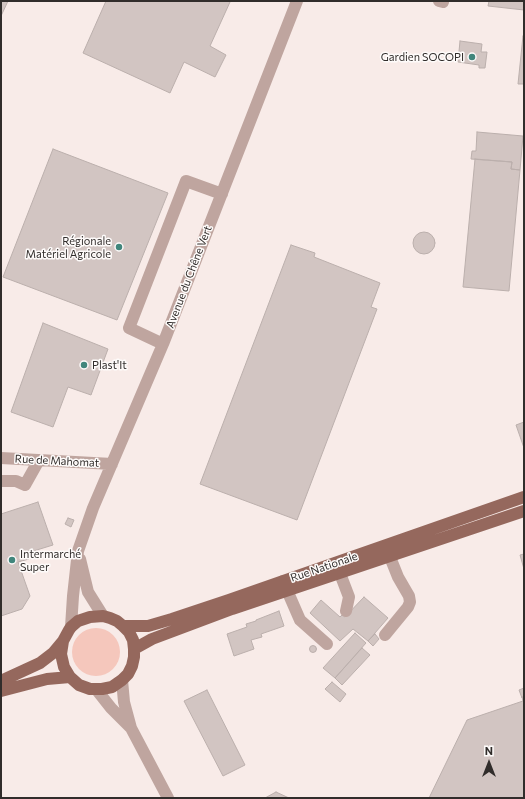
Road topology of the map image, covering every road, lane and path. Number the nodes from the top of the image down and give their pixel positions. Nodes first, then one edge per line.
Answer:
1 (297, 1) edge
2 (222, 194) junction
3 (163, 344) junction
4 (1, 458) edge
5 (39, 460) junction
6 (112, 464) junction
7 (1, 481) edge
8 (524, 497) edge
9 (524, 511) edge
10 (78, 551) junction
11 (388, 551) junction
12 (338, 568) junction
13 (285, 586) junction
14 (230, 604) junction
15 (346, 611) dead end
16 (103, 616) junction
17 (123, 626) junction
18 (72, 627) junction
19 (385, 635) dead end
20 (63, 641) junction
21 (326, 644) dead end
22 (134, 649) junction
23 (70, 678) junction
24 (122, 680) junction
25 (1, 681) edge
26 (96, 689) junction
27 (1, 691) edge
28 (131, 728) junction
29 (168, 798) edge

1 - 2 street, Avenue du Chêne Vert
2 - 3 street, Avenue du Chêne Vert
2 - 3 street
3 - 6 street, Avenue du Chêne Vert
4 - 5 street, Rue de Mahomat
5 - 6 street, Rue de Mahomat
5 - 7 street
6 - 10 street, Avenue du Chêne Vert
8 - 11 main road, Rue Nationale
9 - 11 main road, Rue Nationale
10 - 16 street
10 - 18 street, Avenue du Chêne Vert
11 - 12 main road, Rue Nationale
11 - 19 street
12 - 13 main road, Rue Nationale
12 - 15 street
13 - 14 main road, Rue Nationale
13 - 21 street
14 - 17 main road, Rue Nationale
14 - 22 main road, Rue Nationale
16 - 17 main road
16 - 18 main road
17 - 22 main road
18 - 20 main road
20 - 23 main road
20 - 25 main road
22 - 24 main road
23 - 26 main road
23 - 27 main road
24 - 26 main road
24 - 28 street
26 - 28 street
28 - 29 street

